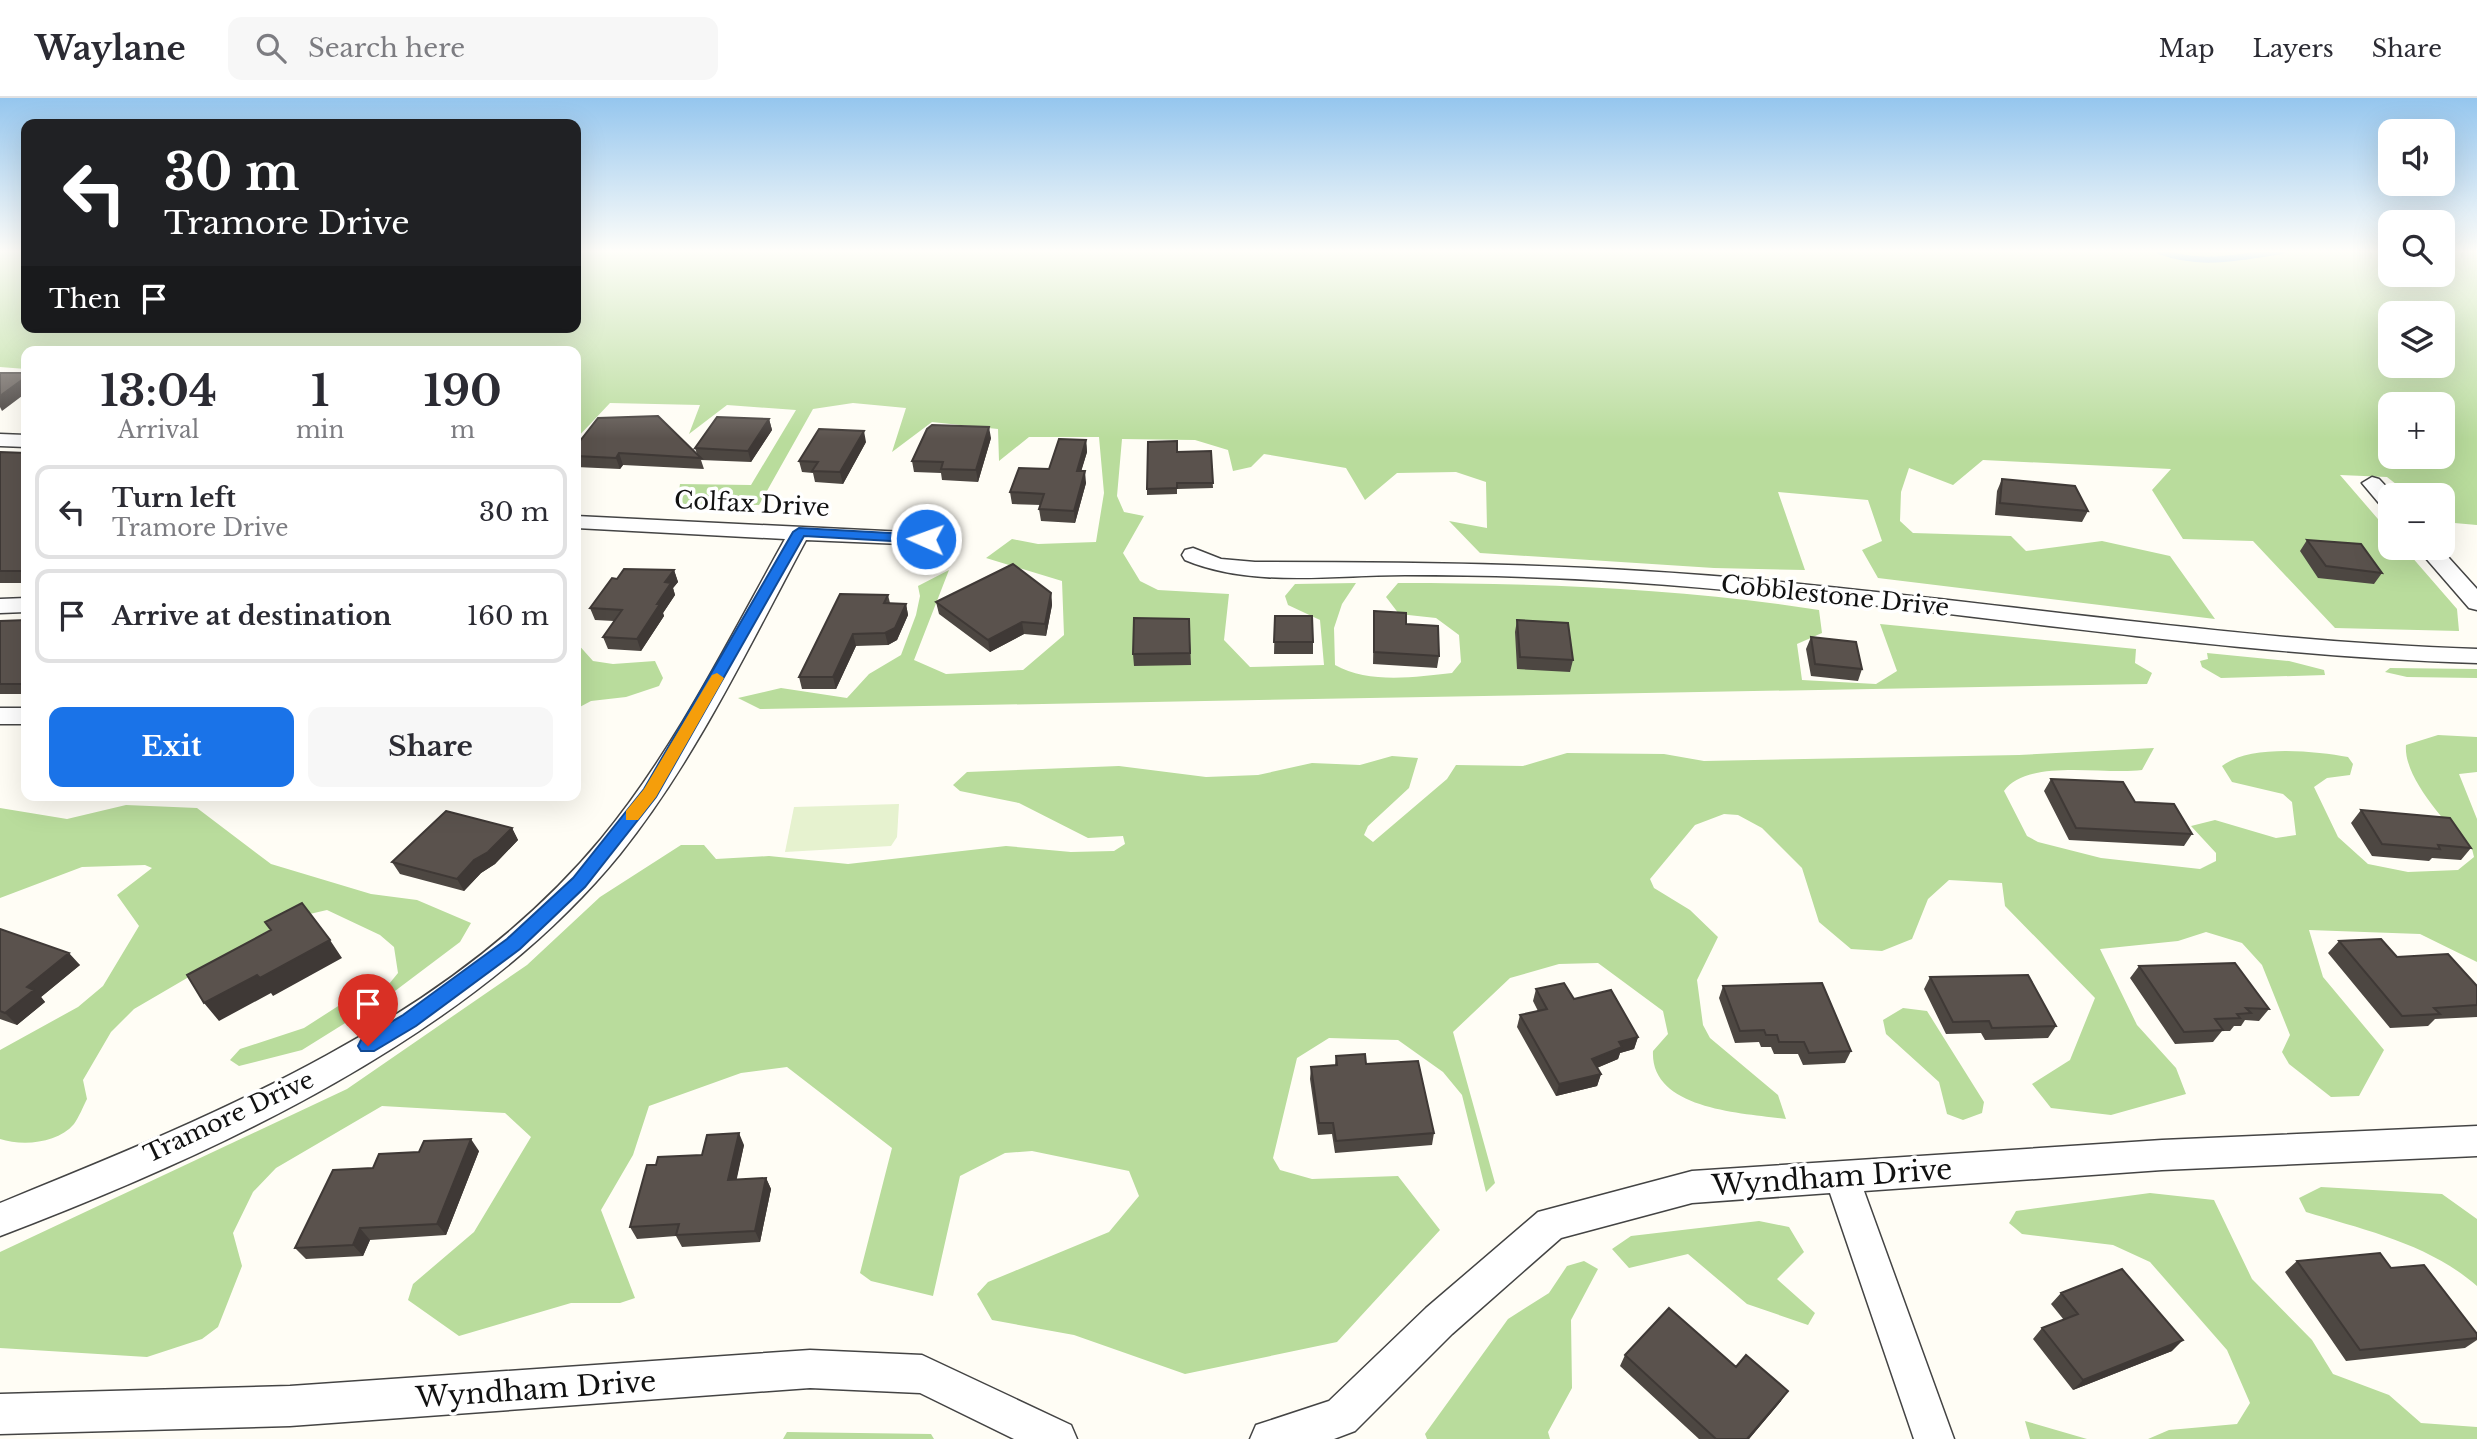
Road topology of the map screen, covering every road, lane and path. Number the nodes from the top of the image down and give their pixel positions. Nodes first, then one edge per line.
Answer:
1 (0, 440) edge
2 (21, 440) edge
3 (2372, 483) dead end
4 (2378, 490) edge
5 (581, 522) edge
6 (799, 532) junction
7 (926, 539) dead end
8 (1193, 555) dead end
9 (2439, 560) edge
10 (2477, 603) edge
11 (21, 605) edge
12 (0, 606) edge
13 (2477, 656) edge
14 (0, 716) edge
15 (21, 716) edge
16 (2477, 1141) edge
17 (1842, 1177) junction
18 (0, 1220) edge
19 (0, 1414) edge
20 (1057, 1439) edge
21 (1269, 1439) edge
22 (1934, 1439) edge

1 - 2 street
3 - 4 street
5 - 6 street, Colfax Drive
6 - 7 street, Colfax Drive
6 - 18 street, Tramore Drive
8 - 13 street, Cobblestone Drive
9 - 10 street
11 - 12 street
14 - 15 street
16 - 17 street, Wyndham Drive
17 - 21 street, Wyndham Drive
17 - 22 street
19 - 20 street, Wyndham Drive

